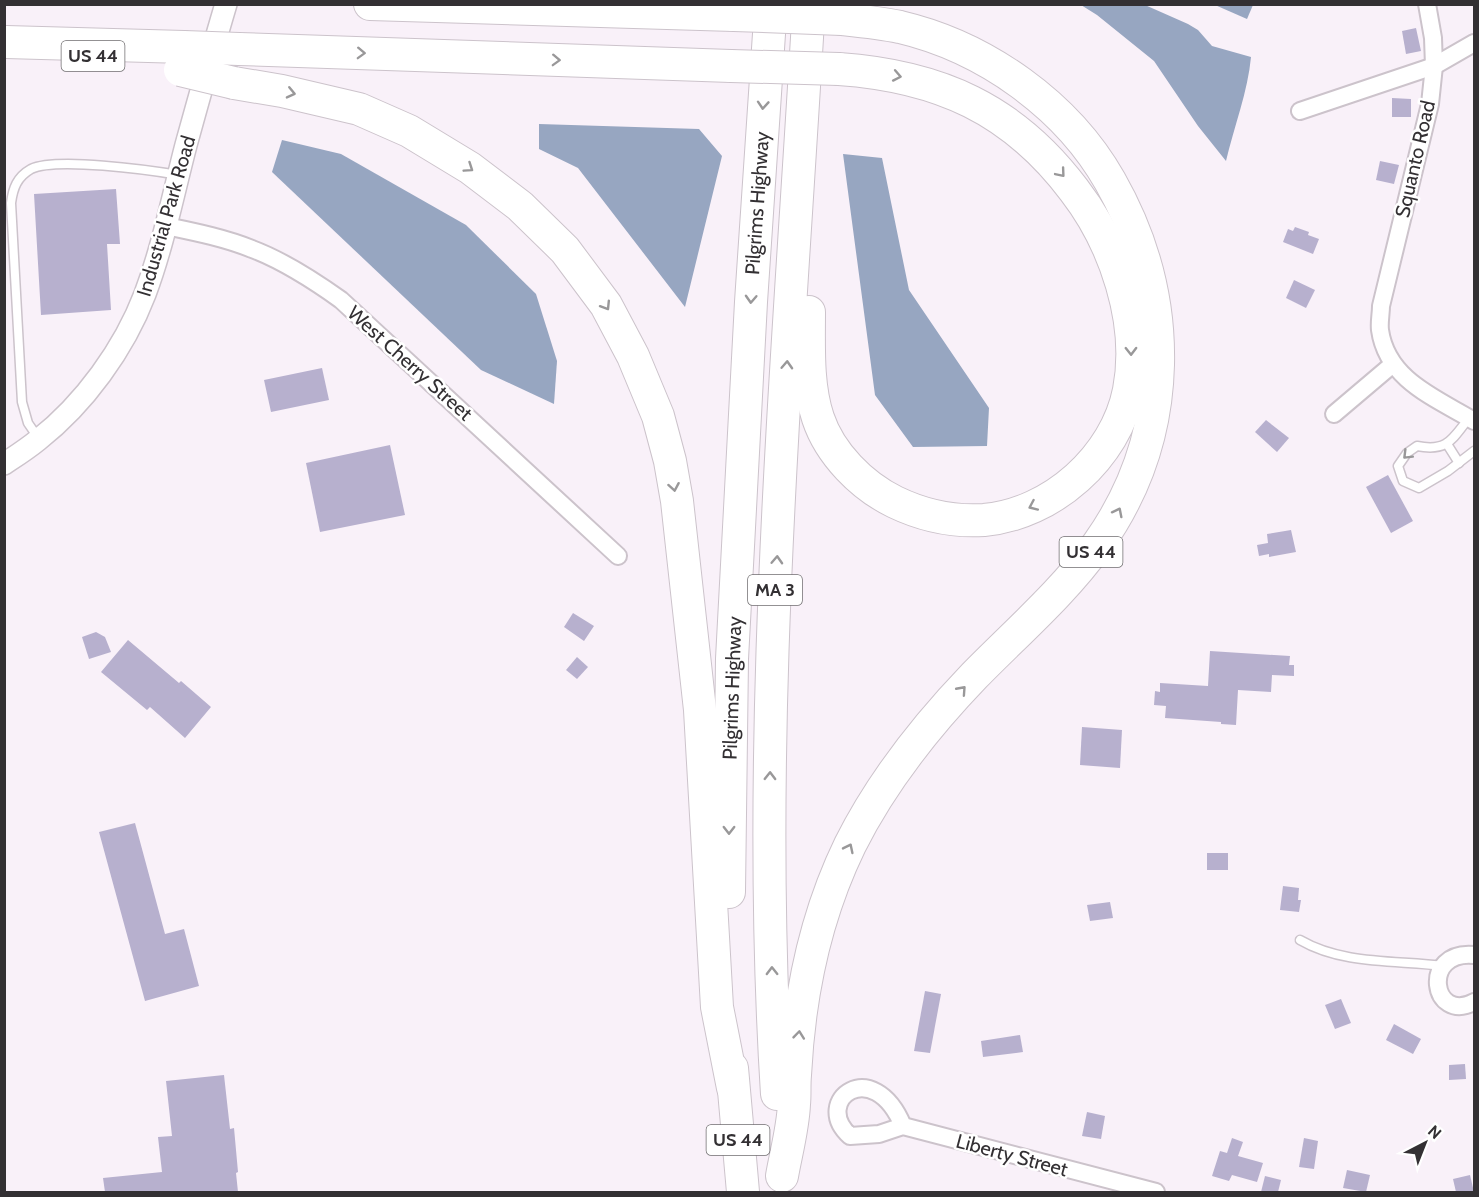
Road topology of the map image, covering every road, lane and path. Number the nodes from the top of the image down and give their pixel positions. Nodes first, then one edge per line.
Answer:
1 (226, 4) edge
2 (370, 4) edge
3 (771, 4) edge
4 (809, 4) edge
5 (1427, 4) edge
6 (5, 42) edge
7 (1474, 43) edge
8 (182, 59) junction
9 (1434, 66) junction
10 (1300, 111) dead end
11 (179, 175) junction
12 (166, 226) junction
13 (796, 227) junction
14 (1393, 364) junction
15 (1334, 414) dead end
16 (1472, 419) edge
17 (39, 440) junction
18 (1447, 444) junction
19 (1474, 451) edge
20 (10, 460) edge
21 (1460, 463) junction
22 (618, 556) dead end
23 (1300, 940) dead end
24 (1474, 955) edge
25 (1444, 966) junction
26 (1474, 1002) edge
27 (732, 1088) junction
28 (903, 1126) dead end
29 (783, 1184) edge
30 (743, 1192) edge
31 (1156, 1192) edge

1 - 11 street, Industrial Park Road
29 -> 2 highway, US 44, bridge
3 -> 27 highway, Pilgrims Highway / MA 3
4 - 13 highway, Pilgrims Highway / MA 3
5 - 9 street, Squanto Road
6 - 8 highway
7 - 9 street
8 -> 13 highway, bridge
8 -> 27 highway, US 44, bridge
9 - 10 street
9 - 14 street, Squanto Road
11 - 12 street, Industrial Park Road
11 - 17 lane
12 - 17 street, Industrial Park Road
12 - 22 street, West Cherry Street
29 -> 13 highway, Pilgrims Highway / MA 3
14 - 15 street
14 - 16 street
16 - 18 lane
17 - 20 street, Industrial Park Road
18 - 21 lane
18 -> 21 lane
19 - 21 lane
23 - 25 lane
24 - 25 street
25 - 26 street
27 - 30 highway, Pilgrims Highway / US 44
28 - 31 street, Liberty Street

